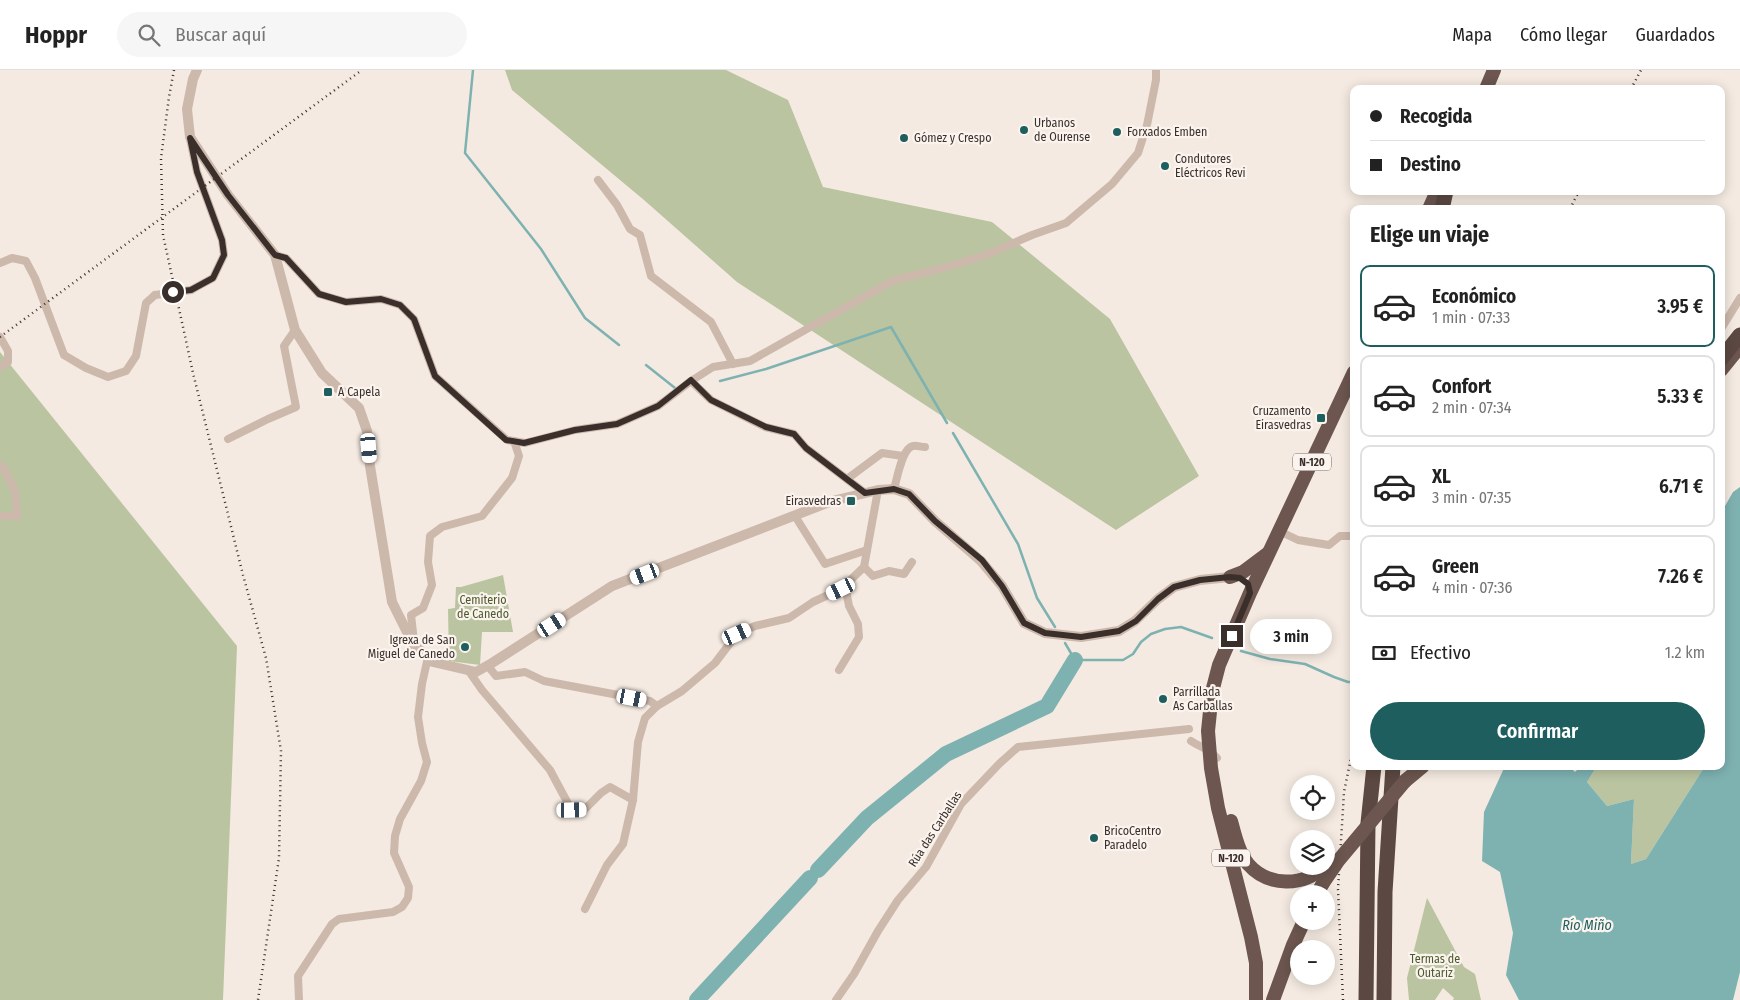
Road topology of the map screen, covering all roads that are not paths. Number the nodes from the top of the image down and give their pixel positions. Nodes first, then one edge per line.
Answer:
1 (197, 70) edge
2 (1156, 70) edge
3 (1494, 70) edge
4 (1488, 85) edge
5 (190, 138) junction
6 (598, 180) dead end
7 (275, 255) junction
8 (0, 264) edge
9 (1740, 298) edge
10 (1725, 322) edge
11 (294, 330) junction
12 (1740, 335) edge
13 (0, 337) edge
14 (1740, 346) edge
15 (1725, 353) edge
16 (733, 364) junction
17 (1725, 365) edge
18 (0, 367) edge
19 (691, 380) junction
20 (1350, 381) edge
21 (228, 439) dead end
22 (514, 441) junction
23 (925, 447) dead end
24 (903, 456) junction
25 (0, 464) edge
26 (847, 479) junction
27 (894, 489) junction
28 (878, 490) junction
29 (865, 493) junction
30 (0, 516) edge
31 (795, 516) junction
32 (1280, 532) junction
33 (1350, 536) edge
34 (867, 550) junction
35 (1270, 552) junction
36 (912, 562) dead end
37 (864, 567) junction
38 (1230, 577) junction
39 (845, 585) junction
40 (1250, 593) junction
41 (414, 645) junction
42 (428, 657) junction
43 (488, 666) junction
44 (468, 670) junction
45 (839, 670) dead end
46 (656, 706) junction
47 (1189, 729) dead end
48 (1192, 741) dead end
49 (1214, 753) junction
50 (1374, 770) edge
51 (1393, 770) edge
52 (1418, 770) edge
53 (1405, 781) junction
54 (633, 800) junction
55 (1335, 854) edge
56 (1312, 875) edge
57 (1322, 885) edge
58 (584, 909) dead end
59 (1300, 930) edge
60 (299, 1000) edge
61 (836, 1000) edge
62 (1256, 1000) edge
63 (1273, 1000) edge
64 (1366, 1000) edge
65 (1384, 1000) edge

1 - 5 street
2 - 16 street
3 - 4 highway
5 - 7 street
5 - 8 street, bridge
6 - 16 street
7 - 11 street
7 - 22 street
9 - 10 street
11 - 21 street
11 - 41 street
12 - 15 highway
13 - 18 street
14 - 17 highway
16 - 19 street
19 - 22 street
19 - 26 street
20 - 32 highway, N-120
22 - 41 street
23 - 24 street
24 - 26 street
24 - 27 street
25 - 30 street
26 - 29 street
27 - 28 street
27 - 38 street
28 - 29 street
28 - 34 street
29 - 31 street
31 - 34 street
31 - 43 street
32 - 33 street
32 - 35 highway, N-120
34 - 37 street
35 - 38 highway
35 - 40 highway, N-120
36 - 37 street
37 - 39 street
38 - 40 highway
39 - 45 street
39 - 46 street
40 - 49 highway, N-120
41 - 42 street
42 - 44 street
42 - 60 street
43 - 44 street
43 - 46 street
44 - 54 street
46 - 54 street
47 - 61 street, Rúa das Carballas
48 - 49 street
49 - 56 highway, N-120
49 - 62 highway, N-120
50 - 64 highway
51 - 65 highway
52 - 53 highway, N-120
53 - 55 highway, N-120, bridge
53 - 57 highway, N-120, bridge
54 - 58 street
59 - 63 highway

